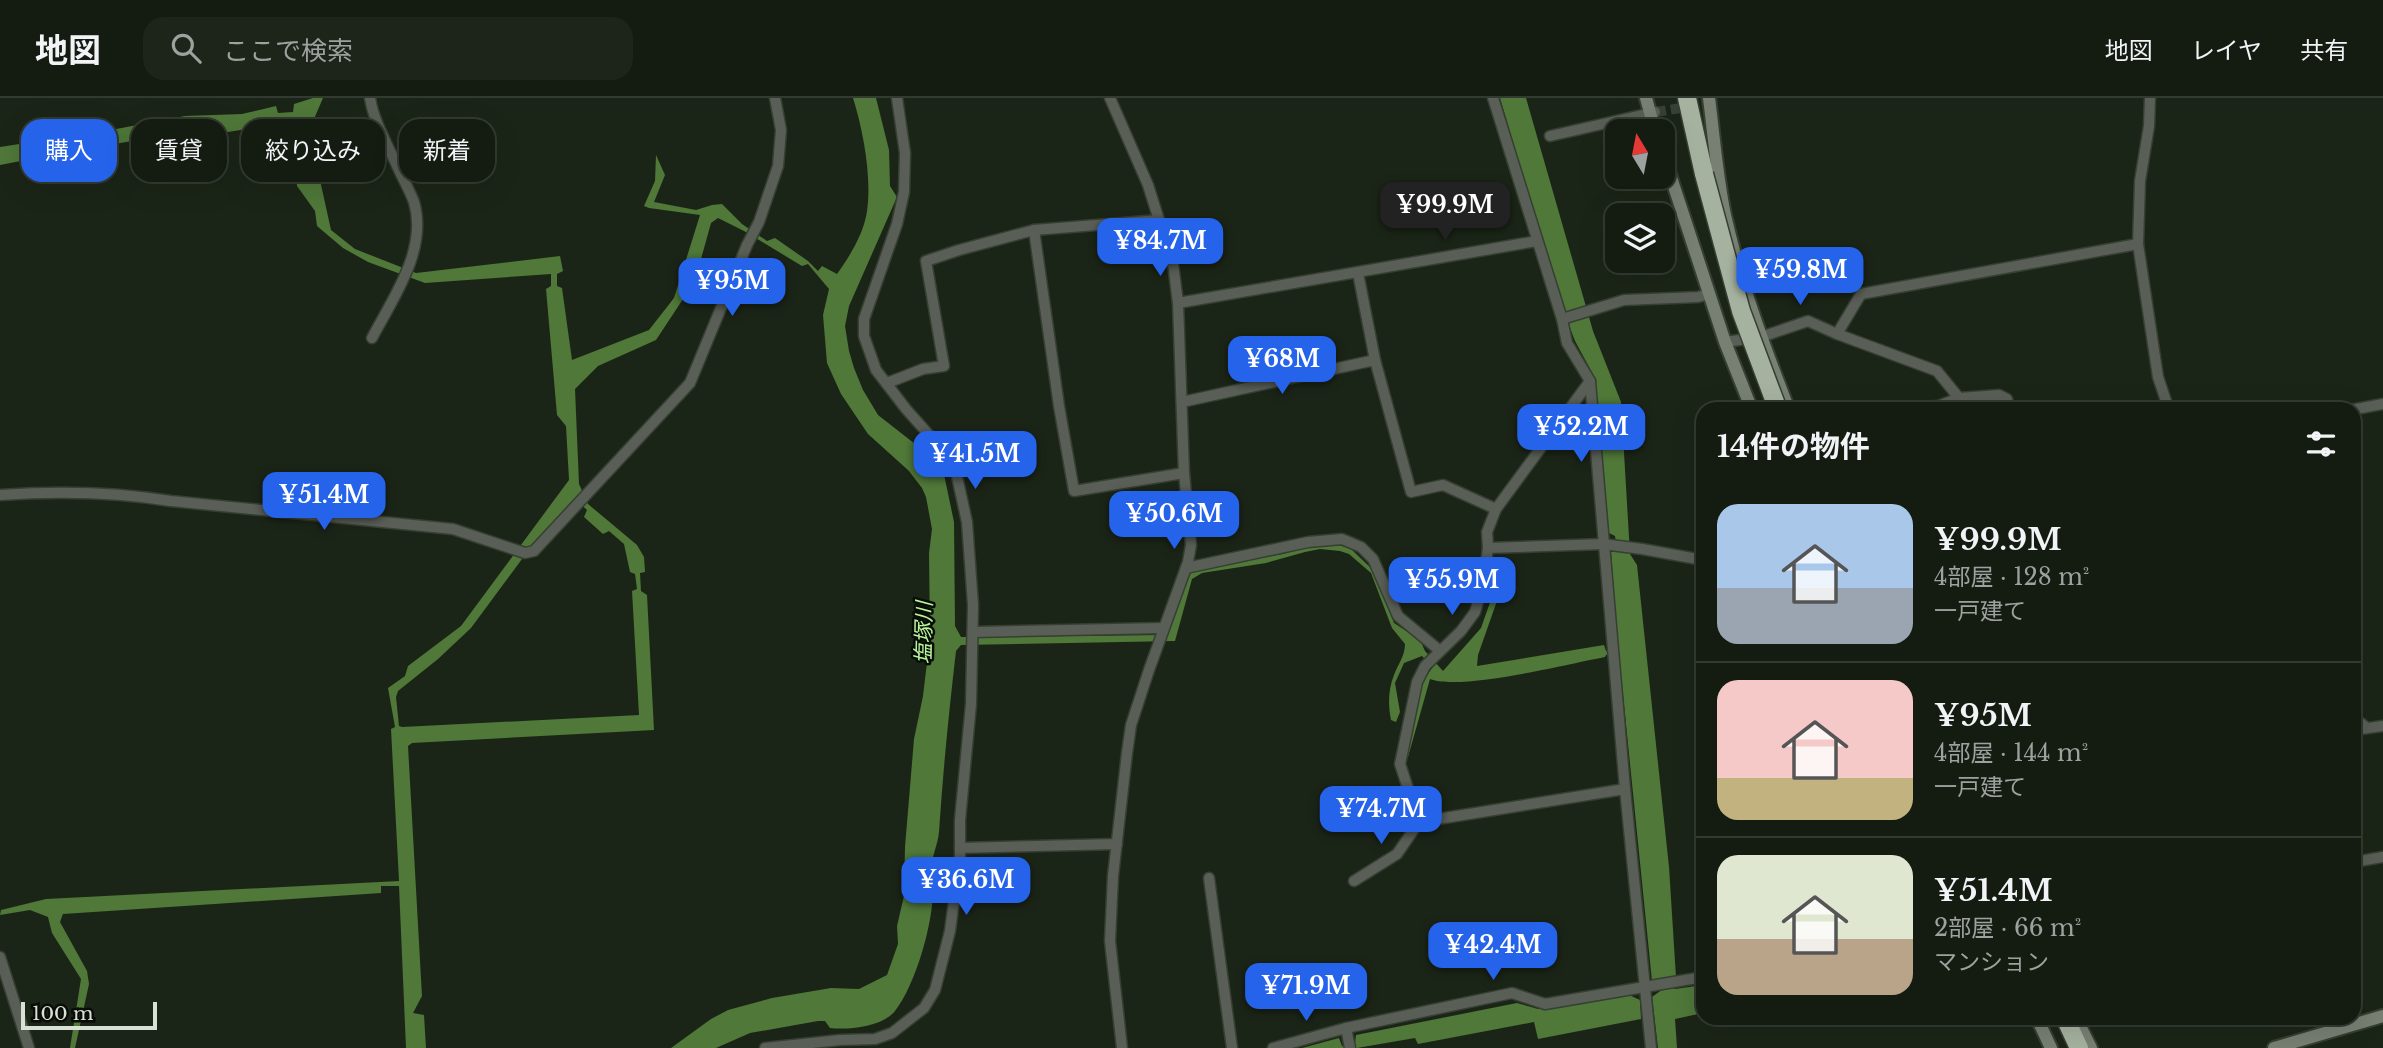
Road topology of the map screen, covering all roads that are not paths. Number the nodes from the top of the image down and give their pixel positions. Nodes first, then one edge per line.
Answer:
1 (370, 98) edge
2 (775, 98) edge
3 (897, 98) edge
4 (1110, 98) edge
5 (1493, 98) edge
6 (1646, 98) edge
7 (2150, 98) edge
8 (1701, 101) edge
9 (1652, 113) junction
10 (1653, 119) edge
11 (1550, 136) dead end
12 (1675, 189) edge
13 (1158, 220) junction
14 (1034, 230) junction
15 (1536, 242) junction
16 (2138, 244) junction
17 (1358, 273) junction
18 (1709, 294) junction
19 (1178, 303) junction
20 (1562, 319) junction
21 (1837, 334) junction
22 (1760, 337) junction
23 (372, 338) dead end
24 (1725, 342) junction
25 (1375, 360) junction
26 (1590, 381) junction
27 (887, 383) junction
28 (1959, 398) junction
29 (1182, 402) junction
30 (1749, 402) edge
31 (1775, 402) edge
32 (1785, 402) edge
33 (1948, 402) edge
34 (2008, 402) edge
35 (2166, 402) edge
36 (2383, 404) edge
37 (2361, 408) edge
38 (1184, 473) junction
39 (0, 495) edge
40 (1496, 509) junction
41 (1603, 544) junction
42 (1488, 548) junction
43 (1696, 559) edge
44 (1186, 568) junction
45 (1163, 628) junction
46 (974, 632) junction
47 (1440, 650) junction
48 (2361, 723) edge
49 (2383, 726) edge
50 (2367, 728) junction
51 (2361, 729) edge
52 (1625, 789) junction
53 (1419, 822) junction
54 (1117, 844) junction
55 (960, 848) junction
56 (2383, 857) edge
57 (2361, 861) edge
58 (1209, 878) dead end
59 (1354, 881) dead end
60 (0, 957) edge
61 (1696, 978) edge
62 (1645, 988) junction
63 (2383, 1016) edge
64 (2361, 1022) edge
65 (2041, 1025) edge
66 (2068, 1025) edge
67 (2080, 1025) edge
68 (2352, 1025) edge
69 (1348, 1038) edge
70 (29, 1048) edge
71 (765, 1048) edge
72 (1122, 1048) edge
73 (1232, 1048) edge
74 (1273, 1048) edge
75 (1651, 1048) edge
76 (2051, 1048) edge
77 (2079, 1048) edge
78 (2091, 1048) edge
79 (2274, 1048) edge

1 - 23 street
2 - 39 street
3 - 27 street
4 - 13 street
5 - 15 street
6 - 9 main road
7 - 16 street
8 - 22 main road
8 - 31 highway, bridge
9 - 10 main road
9 - 11 street
12 - 18 main road
13 - 14 street
13 - 19 street
14 - 27 street
14 - 38 street
15 - 17 street
15 - 20 street
16 - 21 street
16 - 35 street
17 - 19 street
17 - 25 street
18 - 20 street
18 - 24 main road
19 - 29 street
20 - 26 street
21 - 22 street
21 - 28 street
22 - 24 street
22 - 32 main road
24 - 30 main road
25 - 29 street
25 - 40 street
26 - 40 street
26 - 41 street
27 - 46 street
28 - 33 street
28 - 34 street
29 - 38 street
36 - 37 street
38 - 44 street
40 - 42 street
41 - 42 street
41 - 43 street
41 - 52 street
42 - 47 street
44 - 45 street
44 - 47 street
45 - 46 street
45 - 54 street
46 - 55 street
47 - 53 street
48 - 50 street
49 - 50 street
50 - 51 street
52 - 53 street
52 - 62 street
53 - 59 street
54 - 55 street
54 - 72 street
55 - 71 street
56 - 57 street
58 - 73 street
60 - 70 street
61 - 62 street
62 - 69 street
62 - 75 street
63 - 64 main road
65 - 76 main road
66 - 77 highway
67 - 78 main road
68 - 79 main road
69 - 74 street

